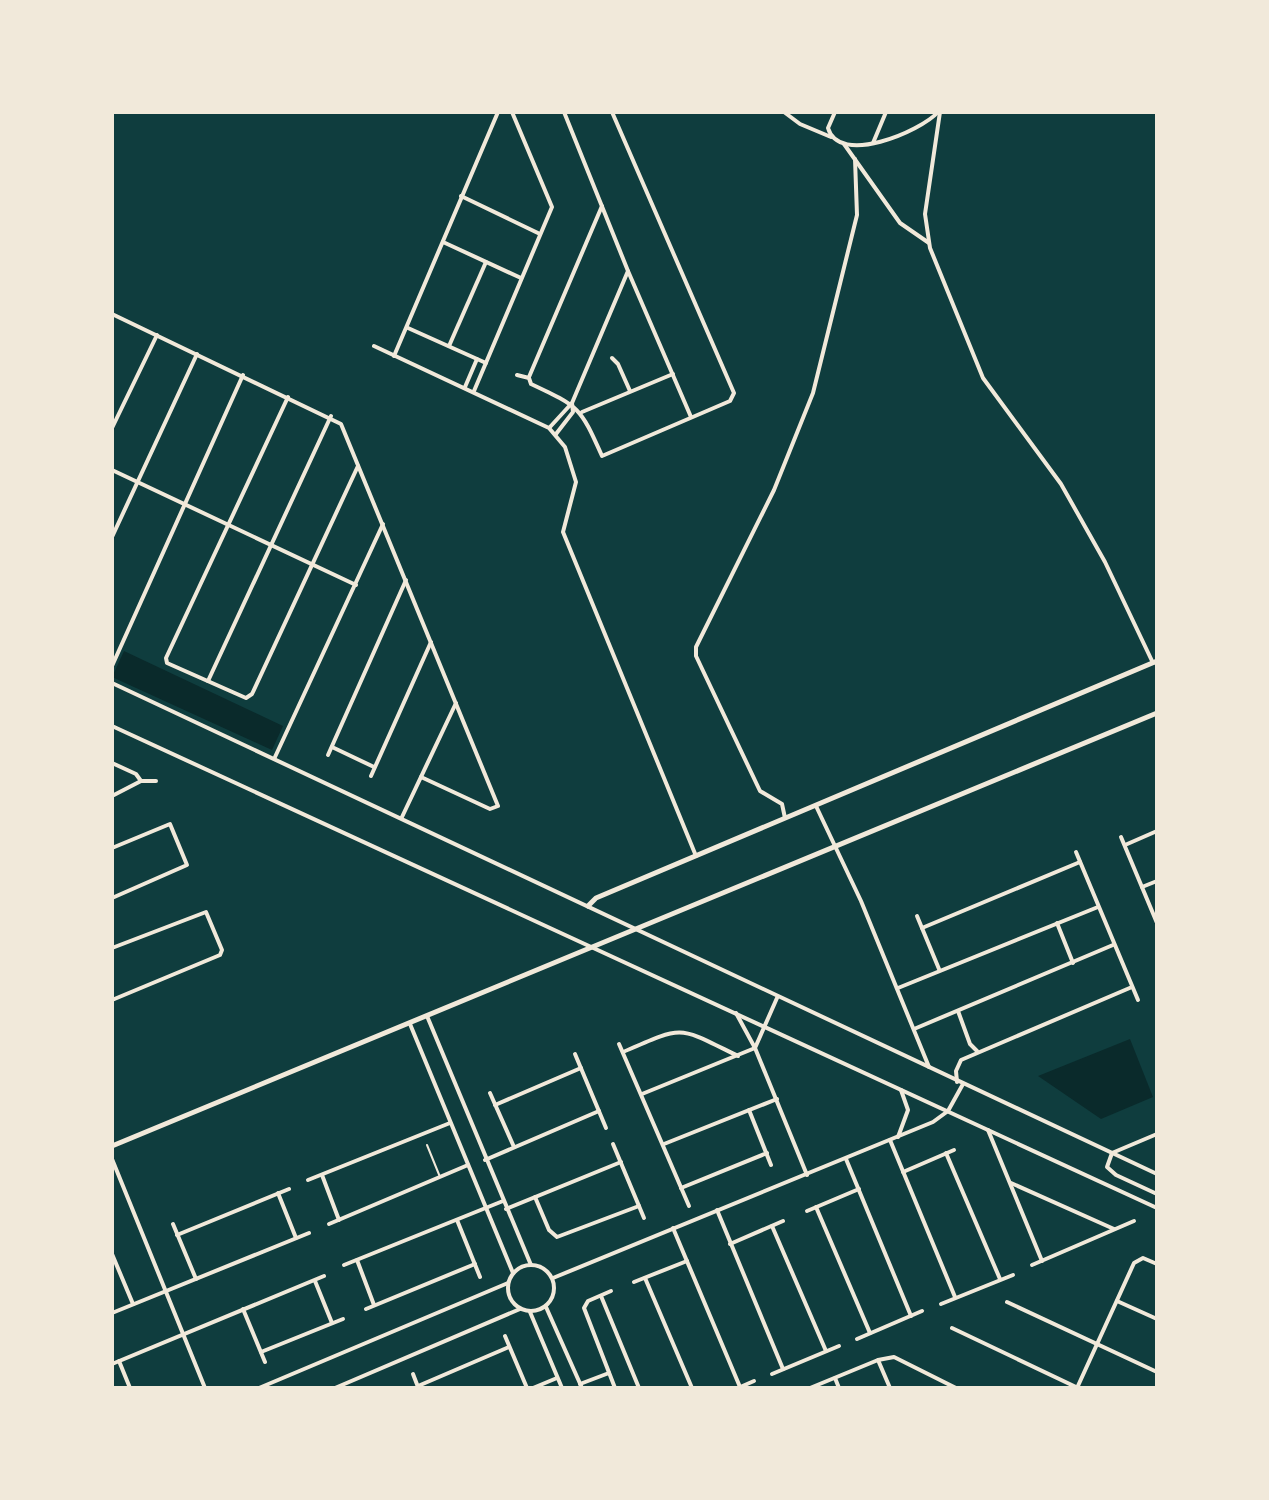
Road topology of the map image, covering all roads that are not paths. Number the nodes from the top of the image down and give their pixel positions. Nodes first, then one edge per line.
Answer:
1 (498, 112) edge
2 (512, 112) edge
3 (564, 112) edge
4 (612, 112) edge
5 (784, 112) edge
6 (835, 112) edge
7 (886, 112) edge
8 (939, 112) edge
9 (832, 137) junction
10 (844, 144) junction
11 (873, 144) junction
12 (855, 159) junction
13 (461, 196) junction
14 (602, 206) junction
15 (540, 234) junction
16 (443, 242) junction
17 (929, 243) junction
18 (486, 262) junction
19 (628, 271) junction
20 (521, 278) junction
21 (113, 316) edge
22 (407, 327) junction
23 (157, 335) junction
24 (374, 346) dead end
25 (449, 346) junction
26 (197, 354) junction
27 (394, 356) junction
28 (612, 358) dead end
29 (477, 359) junction
30 (486, 363) junction
31 (673, 374) junction
32 (243, 375) junction
33 (517, 375) dead end
34 (529, 378) junction
35 (465, 387) junction
36 (474, 391) junction
37 (630, 391) junction
38 (288, 396) junction
39 (572, 403) junction
40 (582, 412) junction
41 (331, 416) junction
42 (691, 417) junction
43 (112, 428) edge
44 (549, 428) junction
45 (556, 434) junction
46 (358, 466) junction
47 (112, 470) edge
48 (137, 482) junction
49 (184, 503) junction
50 (383, 524) junction
51 (229, 525) junction
52 (112, 537) edge
53 (271, 545) junction
54 (314, 565) junction
55 (406, 580) junction
56 (356, 585) junction
57 (431, 642) junction
58 (1155, 662) edge
59 (112, 666) edge
60 (208, 681) junction
61 (112, 683) edge
62 (456, 703) junction
63 (1157, 713) edge
64 (112, 726) edge
65 (332, 747) junction
66 (328, 755) dead end
67 (275, 757) junction
68 (112, 763) edge
69 (374, 767) junction
70 (371, 776) dead end
71 (421, 777) junction
72 (141, 781) junction
73 (156, 781) dead end
74 (112, 796) edge
75 (816, 806) junction
76 (402, 817) junction
77 (786, 819) junction
78 (1157, 831) edge
79 (1121, 837) dead end
80 (1125, 845) junction
81 (836, 846) junction
82 (112, 848) edge
83 (1076, 852) dead end
84 (696, 856) junction
85 (1080, 862) junction
86 (1157, 881) edge
87 (1142, 887) junction
88 (112, 898) edge
89 (588, 906) junction
90 (1098, 907) junction
91 (917, 916) dead end
92 (1057, 923) junction
93 (1157, 923) edge
94 (922, 928) junction
95 (634, 930) junction
96 (1113, 945) junction
97 (112, 948) edge
98 (591, 948) junction
99 (1073, 963) junction
100 (939, 970) junction
101 (1132, 987) junction
102 (898, 988) junction
103 (777, 998) junction
104 (112, 1000) edge
105 (1138, 1000) dead end
106 (958, 1011) junction
107 (736, 1013) junction
108 (427, 1016) junction
109 (410, 1024) junction
110 (765, 1027) junction
111 (914, 1029) junction
112 (619, 1044) dead end
113 (755, 1048) junction
114 (978, 1051) junction
115 (623, 1052) junction
116 (575, 1054) dead end
117 (738, 1056) junction
118 (581, 1068) junction
119 (930, 1069) junction
120 (960, 1083) junction
121 (900, 1088) junction
122 (490, 1093) dead end
123 (641, 1094) junction
124 (777, 1099) junction
125 (495, 1105) junction
126 (749, 1110) junction
127 (599, 1111) junction
128 (948, 1111) junction
129 (450, 1123) junction
130 (606, 1128) dead end
131 (988, 1130) junction
132 (1157, 1134) edge
133 (898, 1137) junction
134 (890, 1140) junction
135 (613, 1144) dead end
136 (427, 1145) dead end
137 (663, 1145) junction
138 (112, 1146) edge
139 (514, 1147) junction
140 (954, 1150) dead end
141 (767, 1153) junction
142 (946, 1153) junction
143 (1112, 1153) junction
144 (112, 1159) edge
145 (846, 1159) junction
146 (485, 1160) junction
147 (621, 1162) junction
148 (468, 1165) junction
149 (771, 1165) dead end
150 (903, 1172) junction
151 (1157, 1174) edge
152 (322, 1175) junction
153 (807, 1175) junction
154 (440, 1178) junction
155 (308, 1180) dead end
156 (1009, 1182) junction
157 (681, 1188) junction
158 (289, 1189) dead end
159 (859, 1189) junction
160 (278, 1193) junction
161 (1157, 1194) edge
162 (535, 1197) junction
163 (503, 1201) junction
164 (639, 1206) junction
165 (689, 1206) dead end
166 (816, 1207) junction
167 (485, 1208) junction
168 (1157, 1208) edge
169 (506, 1209) junction
170 (717, 1210) junction
171 (807, 1211) dead end
172 (644, 1218) dead end
173 (456, 1219) junction
174 (339, 1220) junction
175 (783, 1221) dead end
176 (1134, 1221) dead end
177 (173, 1224) dead end
178 (329, 1224) dead end
179 (772, 1226) junction
180 (673, 1228) junction
181 (1114, 1229) junction
182 (309, 1233) dead end
183 (177, 1235) junction
184 (296, 1238) junction
185 (730, 1244) junction
186 (112, 1254) edge
187 (357, 1260) junction
188 (687, 1261) junction
189 (1042, 1261) junction
190 (114, 1263) edge
191 (475, 1264) junction
192 (1157, 1264) edge
193 (344, 1265) dead end
194 (531, 1265) junction
195 (1032, 1265) dead end
196 (513, 1273) junction
197 (1013, 1275) dead end
198 (324, 1276) dead end
199 (480, 1277) dead end
200 (553, 1278) junction
201 (645, 1278) junction
202 (196, 1279) junction
203 (1000, 1279) junction
204 (315, 1280) junction
205 (634, 1282) dead end
206 (508, 1283) junction
207 (165, 1291) junction
208 (611, 1291) dead end
209 (601, 1296) junction
210 (955, 1297) junction
211 (1117, 1301) junction
212 (1007, 1302) dead end
213 (133, 1304) junction
214 (941, 1304) dead end
215 (374, 1305) junction
216 (546, 1307) junction
217 (243, 1309) junction
218 (366, 1309) dead end
219 (520, 1309) junction
220 (922, 1311) dead end
221 (530, 1312) junction
222 (112, 1313) edge
223 (911, 1316) junction
224 (343, 1319) dead end
225 (1157, 1319) edge
226 (332, 1323) junction
227 (952, 1328) dead end
228 (870, 1333) junction
229 (183, 1334) junction
230 (505, 1336) dead end
231 (857, 1339) dead end
232 (1097, 1344) junction
233 (839, 1346) dead end
234 (509, 1347) junction
235 (826, 1351) junction
236 (261, 1352) junction
237 (878, 1360) junction
238 (119, 1361) junction
239 (265, 1362) dead end
240 (112, 1364) edge
241 (783, 1369) junction
242 (1157, 1372) edge
243 (609, 1373) junction
244 (413, 1374) dead end
245 (772, 1374) dead end
246 (557, 1378) junction
247 (835, 1378) junction
248 (937, 1380) junction
249 (754, 1381) dead end
250 (581, 1386) edge
251 (418, 1387) edge
252 (953, 1387) edge
253 (130, 1388) edge
254 (205, 1388) edge
255 (259, 1388) edge
256 (335, 1388) edge
257 (527, 1388) edge
258 (533, 1388) edge
259 (562, 1388) edge
260 (615, 1388) edge
261 (639, 1388) edge
262 (692, 1388) edge
263 (739, 1388) edge
264 (810, 1388) edge
265 (839, 1388) edge
266 (890, 1388) edge
267 (941, 1388) edge
268 (1078, 1388) edge

1 - 13 street
2 - 15 street
3 - 14 street
4 - 42 street
5 - 9 street
6 - 9 street
7 - 11 street
8 - 11 street
8 - 17 street
9 - 10 street
10 - 11 street
10 - 12 street
12 - 17 street
12 - 77 street
13 - 15 street
13 - 16 street
14 - 19 street
14 - 34 street
15 - 20 street
16 - 18 street
16 - 22 street
17 - 58 street
18 - 20 street
18 - 25 street
19 - 31 street
19 - 39 street
20 - 30 street
21 - 23 street
22 - 25 street
22 - 27 street
23 - 26 street
23 - 43 street
24 - 27 street
25 - 29 street
26 - 32 street
26 - 48 street
27 - 35 street
28 - 37 street
29 - 30 street
29 - 35 street
30 - 36 street
31 - 37 street
31 - 42 street
32 - 38 street
32 - 49 street
33 - 34 street
34 - 39 street
35 - 36 street
36 - 44 street
37 - 40 street
38 - 41 street
38 - 51 street
39 - 40 street
39 - 44 street
39 - 45 street
40 - 42 street
41 - 46 street
41 - 53 street
44 - 45 street
45 - 84 street
46 - 50 street
46 - 54 street
47 - 48 street
48 - 49 street
48 - 52 street
49 - 51 street
49 - 59 street
50 - 55 street
50 - 56 street
51 - 53 street
51 - 60 street
53 - 54 street
53 - 60 street
54 - 56 street
54 - 60 street
55 - 57 street
55 - 65 street
56 - 67 street
57 - 62 street
57 - 69 street
58 - 75 main road
61 - 67 street
62 - 71 street
62 - 71 street
63 - 81 main road
64 - 98 street
65 - 66 street
65 - 69 street
67 - 76 street
68 - 72 street
69 - 70 street
71 - 76 street
72 - 73 street
72 - 74 street
75 - 77 main road
75 - 81 street
76 - 89 street
77 - 84 main road
78 - 80 street
79 - 80 street
80 - 87 street
81 - 95 main road
81 - 102 street
82 - 88 street
83 - 85 street
84 - 89 main road
85 - 90 street
85 - 94 street
86 - 87 street
87 - 93 street
89 - 95 street
90 - 92 street
90 - 96 street
91 - 94 street
92 - 99 street
92 - 100 street
94 - 100 street
95 - 98 main road
95 - 103 street
96 - 99 street
96 - 101 street
97 - 104 street
98 - 107 street
98 - 108 main road
99 - 106 street
100 - 102 street
101 - 105 street
101 - 114 street
102 - 111 street
103 - 110 street
103 - 119 street
106 - 111 street
106 - 114 street
107 - 110 street
107 - 113 street
108 - 109 main road
108 - 146 street
109 - 129 street
109 - 138 main road
110 - 113 street
110 - 121 street
111 - 119 street
112 - 115 street
113 - 117 street
113 - 124 street
114 - 120 street
115 - 117 street
115 - 123 street
116 - 118 street
117 - 123 street
118 - 125 street
118 - 127 street
119 - 120 street
120 - 128 street
120 - 143 street
121 - 128 street
121 - 133 street
122 - 125 street
123 - 137 street
124 - 126 street
124 - 153 street
125 - 139 street
126 - 137 street
126 - 141 street
127 - 130 street
127 - 139 street
128 - 131 street
128 - 133 street
129 - 148 street
129 - 152 street
131 - 156 street
131 - 168 street
132 - 143 street
133 - 134 street
134 - 145 street
134 - 150 street
135 - 147 street
136 - 154 lane
137 - 157 street
139 - 146 street
140 - 142 street
141 - 149 street
141 - 157 street
142 - 150 street
142 - 203 street
143 - 151 street
143 - 161 street
144 - 207 street
145 - 153 street
145 - 159 street
146 - 163 street
147 - 162 street
147 - 164 street
148 - 154 street
148 - 167 street
150 - 210 street
152 - 155 street
152 - 174 street
153 - 170 street
154 - 174 street
156 - 181 street
156 - 189 street
157 - 165 street
158 - 160 street
159 - 166 street
159 - 223 street
160 - 183 street
160 - 184 street
162 - 164 street
162 - 169 street
163 - 167 street
163 - 169 street
164 - 172 street
166 - 171 street
166 - 228 street
167 - 173 street
167 - 196 street
169 - 194 street
170 - 180 street
170 - 185 street
173 - 187 street
173 - 191 street
174 - 178 street
175 - 179 street
176 - 181 street
177 - 183 street
179 - 185 street
179 - 235 street
180 - 188 street
180 - 200 street
181 - 189 street
182 - 184 street
183 - 202 street
184 - 202 street
185 - 241 street
186 - 190 street
187 - 193 street
187 - 215 street
188 - 201 street
188 - 263 street
189 - 195 street
190 - 213 street
191 - 199 street
191 - 215 street
192 - 211 street
194 - 196 street
194 - 200 street
196 - 206 street
197 - 203 street
198 - 204 street
200 - 216 street
201 - 205 street
201 - 262 street
202 - 207 street
203 - 210 street
204 - 217 street
204 - 226 street
206 - 219 street
206 - 255 street
207 - 213 street
207 - 229 street
208 - 209 street
209 - 243 street
209 - 261 street
210 - 214 street
211 - 225 street
211 - 232 street
212 - 232 street
213 - 222 street
215 - 218 street
216 - 221 street
216 - 250 street
217 - 229 street
217 - 236 street
219 - 221 street
219 - 256 street
220 - 223 street
221 - 246 street
223 - 228 street
224 - 226 street
226 - 236 street
227 - 268 street
228 - 231 street
229 - 238 street
229 - 254 street
230 - 234 street
232 - 242 street
232 - 268 street
233 - 235 street
234 - 251 street
234 - 257 street
235 - 241 street
236 - 239 street
237 - 247 street
237 - 248 street
237 - 266 street
238 - 240 street
238 - 253 street
241 - 245 street
243 - 250 street
243 - 260 street
244 - 251 street
246 - 258 street
246 - 259 street
247 - 264 street
247 - 265 street
248 - 252 street
248 - 267 street
249 - 263 street

